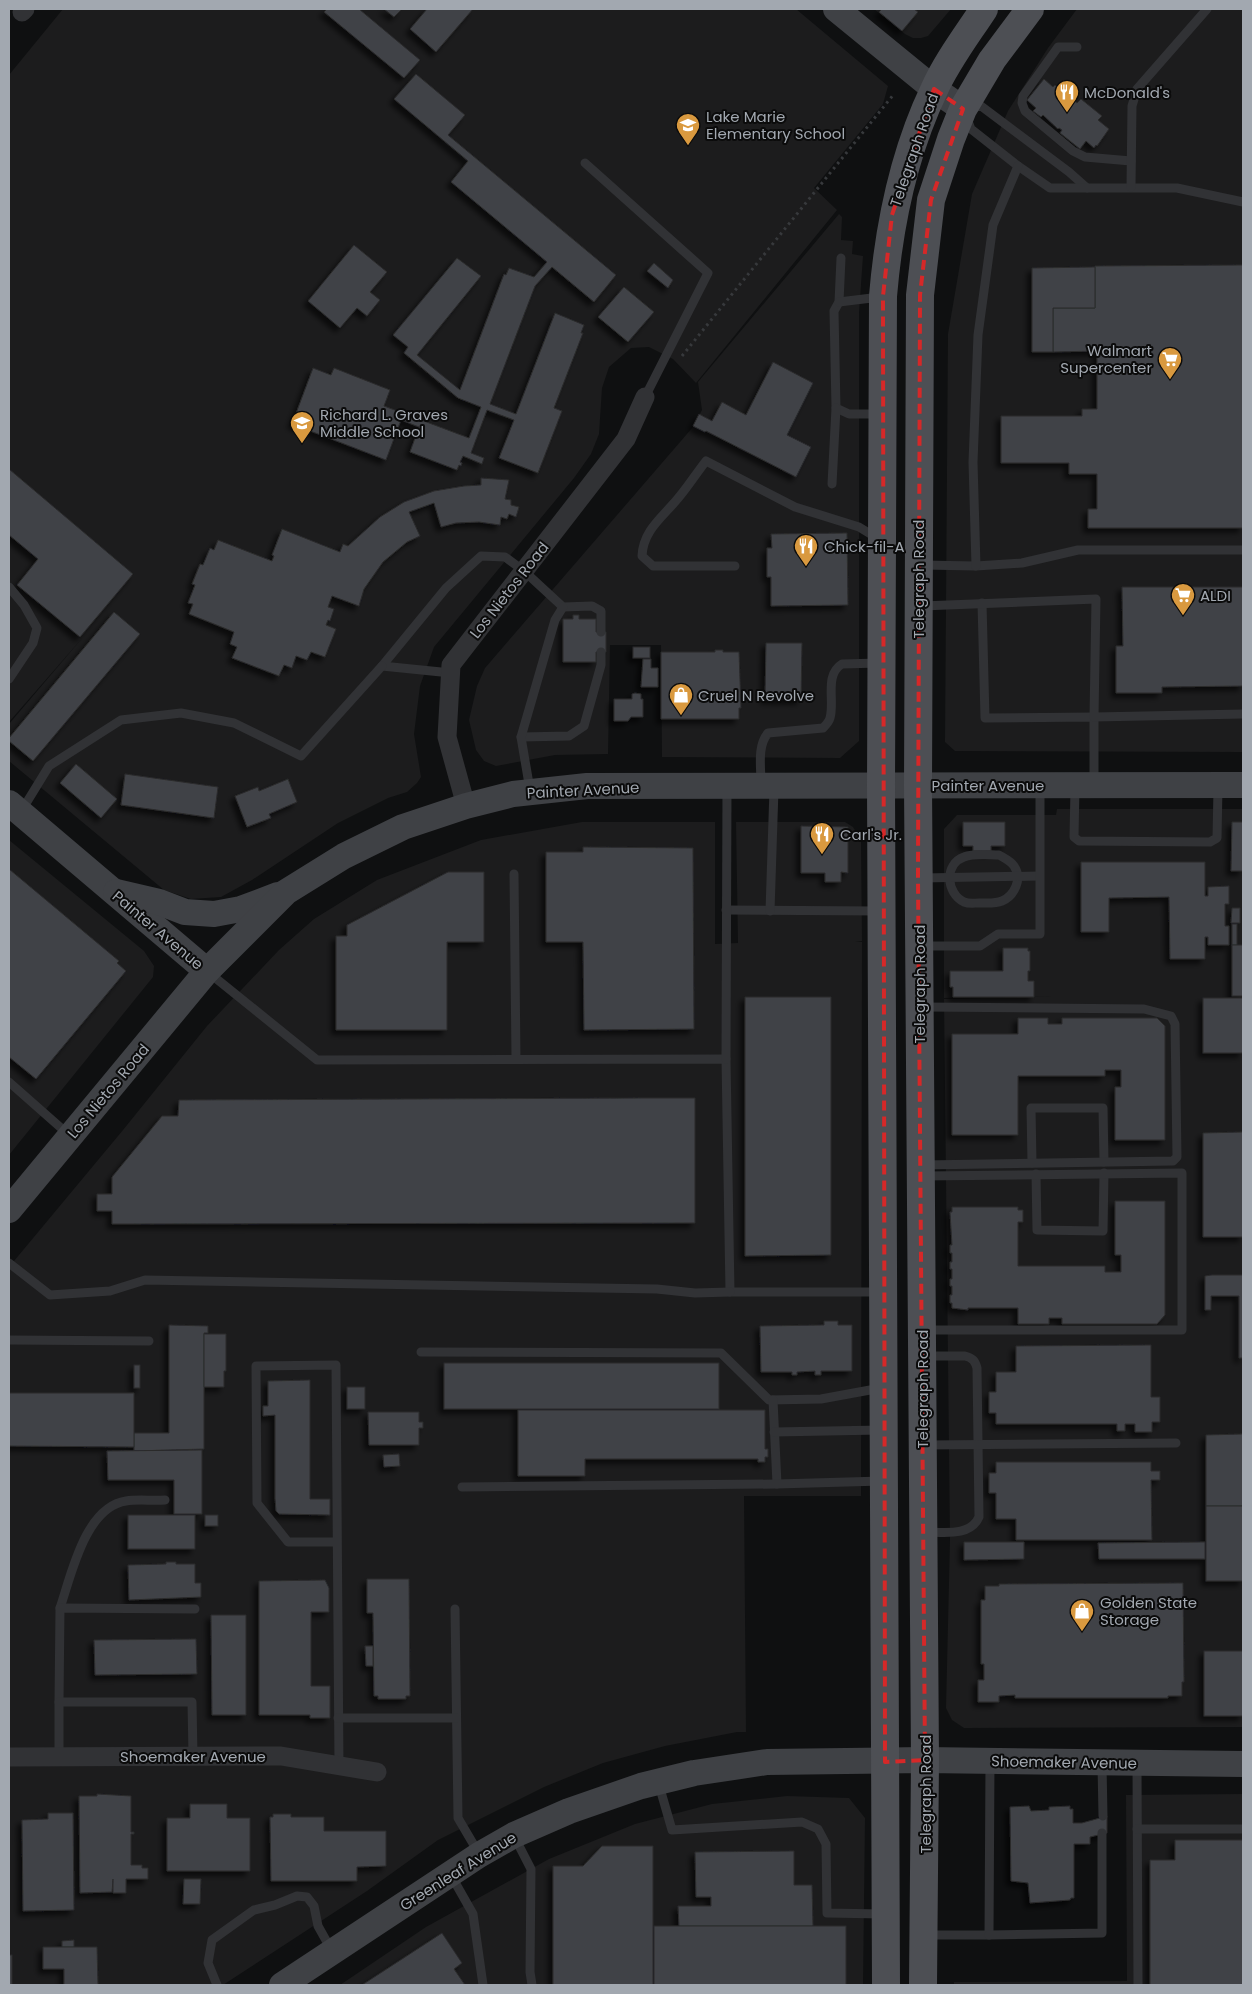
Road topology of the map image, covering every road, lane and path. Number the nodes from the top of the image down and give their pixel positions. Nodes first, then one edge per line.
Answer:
1 (836, 9) edge
2 (984, 9) edge
3 (1030, 9) edge
4 (1207, 9) edge
5 (1077, 47) dead end
6 (934, 89) junction
7 (894, 94) dead end
8 (963, 108) junction
9 (1131, 161) junction
10 (585, 163) dead end
11 (1018, 166) junction
12 (1131, 187) junction
13 (1087, 188) junction
14 (1243, 202) edge
15 (841, 258) dead end
16 (920, 295) junction
17 (883, 296) junction
18 (839, 302) junction
19 (681, 358) dead end
20 (645, 397) joint
21 (836, 408) junction
22 (881, 414) junction
23 (832, 484) dead end
24 (882, 540) junction
25 (1243, 550) edge
26 (918, 565) junction
27 (735, 566) dead end
28 (976, 566) junction
29 (524, 571) junction
30 (9, 587) edge
31 (982, 603) junction
32 (918, 606) junction
33 (563, 607) junction
34 (601, 632) dead end
35 (601, 652) dead end
36 (882, 663) junction
37 (382, 666) junction
38 (451, 673) junction
39 (9, 679) edge
40 (1243, 714) edge
41 (1094, 717) junction
42 (521, 737) junction
43 (1084, 785) junction
44 (1231, 785) edge
45 (727, 786) junction
46 (768, 786) junction
47 (881, 786) junction
48 (918, 786) junction
49 (1040, 786) junction
50 (530, 792) junction
51 (466, 806) junction
52 (14, 808) edge
53 (514, 874) dead end
54 (1039, 876) junction
55 (1018, 877) junction
56 (918, 878) junction
57 (948, 878) junction
58 (112, 891) junction
59 (286, 892) junction
60 (726, 910) junction
61 (770, 910) junction
62 (882, 911) junction
63 (919, 946) junction
64 (207, 971) junction
65 (919, 1007) junction
66 (516, 1059) junction
67 (726, 1059) junction
68 (9, 1082) edge
69 (70, 1136) junction
70 (1104, 1162) junction
71 (1032, 1163) junction
72 (920, 1171) junction
73 (1036, 1174) junction
74 (1104, 1174) junction
75 (9, 1210) edge
76 (9, 1264) edge
77 (730, 1292) junction
78 (883, 1292) junction
79 (9, 1340) edge
80 (149, 1341) dead end
81 (922, 1343) junction
82 (420, 1352) dead end
83 (884, 1387) junction
84 (922, 1387) junction
85 (773, 1400) junction
86 (884, 1430) junction
87 (774, 1432) junction
88 (1176, 1443) dead end
89 (923, 1445) junction
90 (978, 1445) junction
91 (885, 1481) junction
92 (777, 1484) junction
93 (462, 1487) dead end
94 (165, 1500) dead end
95 (923, 1532) junction
96 (338, 1542) junction
97 (60, 1608) junction
98 (195, 1609) dead end
99 (455, 1610) dead end
100 (59, 1702) junction
101 (338, 1718) junction
102 (456, 1718) junction
103 (193, 1756) junction
104 (9, 1757) edge
105 (59, 1757) junction
106 (925, 1760) junction
107 (885, 1762) junction
108 (990, 1762) junction
109 (1102, 1763) junction
110 (1137, 1763) junction
111 (1243, 1764) edge
112 (339, 1766) junction
113 (377, 1772) dead end
114 (658, 1781) junction
115 (1103, 1816) dead end
116 (1137, 1829) junction
117 (1243, 1829) edge
118 (1102, 1833) dead end
119 (514, 1835) junction
120 (479, 1855) junction
121 (450, 1875) junction
122 (886, 1914) junction
123 (924, 1934) junction
124 (989, 1934) junction
125 (332, 1951) junction
126 (216, 1985) edge
127 (282, 1985) edge
128 (484, 1985) edge
129 (532, 1985) edge
130 (886, 1985) edge
131 (923, 1985) edge
132 (1138, 1985) edge

1 - 6 main road
2 - 6 main road, Telegraph Road
3 - 8 main road, Telegraph Road
4 - 9 lane
5 - 9 lane
6 - 8 main road
6 - 17 main road, Telegraph Road
7 - 19 path
8 - 11 lane
8 - 13 lane
8 - 16 main road, Telegraph Road
9 - 12 lane
10 - 20 lane
11 - 13 lane
11 - 28 lane
12 - 13 lane
12 - 14 lane
15 - 18 lane
16 - 17 main road
16 - 26 main road, Telegraph Road
17 - 18 lane
17 - 22 main road, Telegraph Road
18 - 21 lane
20 - 29 street, Los Nietos Road
21 - 22 lane
21 - 23 lane
22 - 24 main road, Telegraph Road
24 - 26 main road
24 - 27 lane
24 - 36 main road, Telegraph Road
25 - 28 lane
26 - 28 lane
26 - 32 main road, Telegraph Road
29 - 33 lane
29 - 37 lane
29 - 38 street, Los Nietos Road
30 - 39 lane
31 - 32 lane
31 - 41 lane
31 - 41 lane
32 - 48 main road, Telegraph Road
33 - 34 lane
33 - 42 lane
35 - 42 lane
36 - 46 lane
36 - 47 main road, Telegraph Road
37 - 38 lane
37 - 52 lane
38 - 51 street, Los Nietos Road
40 - 41 lane
41 - 43 lane
42 - 50 lane
43 - 44 main road, Painter Avenue
43 - 44 lane
43 - 49 main road, Painter Avenue
45 - 46 main road, Painter Avenue
45 - 50 main road, Painter Avenue
45 - 60 lane
46 - 47 main road, Painter Avenue
46 - 61 lane
47 - 48 main road, Painter Avenue
47 - 62 main road, Telegraph Road
48 - 49 main road, Painter Avenue
48 - 56 main road, Telegraph Road
49 - 54 lane
50 - 51 main road, Painter Avenue
51 - 59 main road, Painter Avenue
52 - 58 main road, Painter Avenue
53 - 66 lane
54 - 55 lane
54 - 63 lane
55 - 57 lane
55 - 57 lane
55 - 57 lane
56 - 57 lane
56 - 63 main road, Telegraph Road
58 - 59 main road
58 - 64 main road, Painter Avenue
59 - 64 main road, Painter Avenue
60 - 61 lane
60 - 67 lane
61 - 62 lane
62 - 78 main road, Telegraph Road
63 - 65 main road, Telegraph Road
64 - 66 lane
64 - 69 main road, Los Nietos Road
65 - 70 lane
65 - 72 main road, Telegraph Road
66 - 67 lane
67 - 77 lane
68 - 69 lane
69 - 75 main road, Los Nietos Road
70 - 71 lane
70 - 71 lane
71 - 72 lane
72 - 73 lane
72 - 81 main road, Telegraph Road
73 - 74 lane
73 - 74 lane
74 - 81 lane
76 - 77 lane
77 - 78 lane
78 - 83 main road, Telegraph Road
79 - 80 lane
81 - 84 main road, Telegraph Road
81 - 90 lane
82 - 85 lane
83 - 84 main road
83 - 85 lane
83 - 86 main road, Telegraph Road
84 - 89 main road, Telegraph Road
85 - 87 lane
86 - 87 lane
86 - 91 main road, Telegraph Road
87 - 92 lane
88 - 90 lane
89 - 90 lane
89 - 95 main road, Telegraph Road
90 - 95 lane
91 - 92 lane
91 - 107 main road, Telegraph Road
92 - 93 lane
94 - 97 lane
95 - 106 main road, Telegraph Road
96 - 96 lane
96 - 101 lane
97 - 98 lane
97 - 100 lane
99 - 102 lane
100 - 103 lane
100 - 105 lane
101 - 102 lane
101 - 112 lane
102 - 120 lane
103 - 105 street, Shoemaker Avenue
103 - 112 street, Shoemaker Avenue
104 - 105 street, Shoemaker Avenue
106 - 107 main road, Shoemaker Avenue
106 - 108 main road, Shoemaker Avenue
106 - 123 main road, Telegraph Road
107 - 114 main road, Greenleaf Avenue
107 - 122 main road, Telegraph Road
108 - 109 main road, Shoemaker Avenue
108 - 124 lane
109 - 110 main road, Shoemaker Avenue
109 - 115 lane
110 - 111 main road, Shoemaker Avenue
110 - 116 lane
112 - 113 street, Shoemaker Avenue
114 - 119 main road, Greenleaf Avenue
114 - 122 lane
116 - 117 lane
116 - 132 lane
118 - 124 lane
119 - 120 main road, Greenleaf Avenue
119 - 129 lane
120 - 121 main road, Greenleaf Avenue
121 - 125 main road, Greenleaf Avenue
121 - 128 lane
122 - 130 main road, Telegraph Road
123 - 124 lane
123 - 131 main road, Telegraph Road
125 - 126 lane
125 - 127 main road, Greenleaf Avenue

